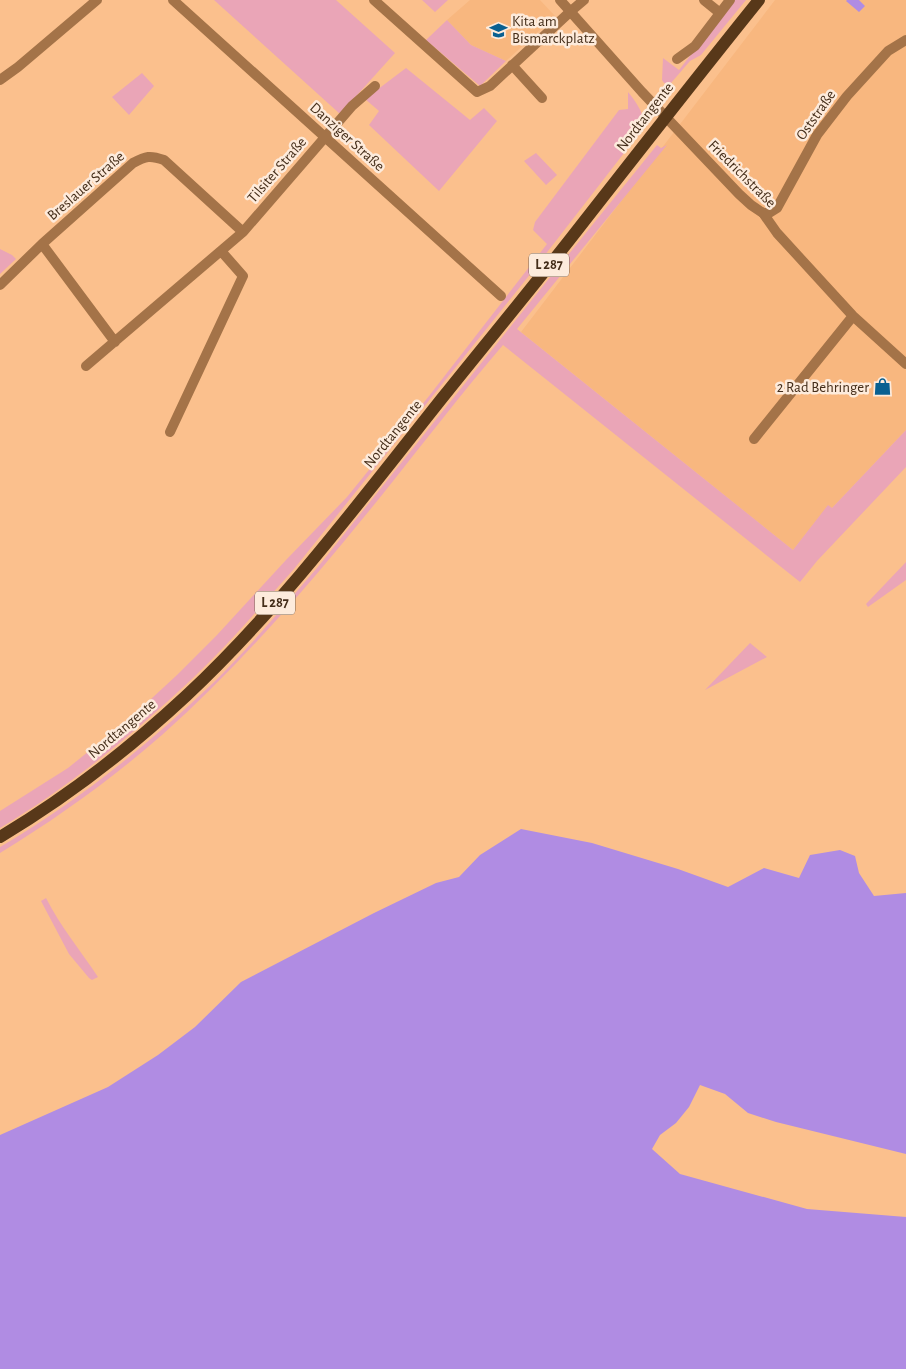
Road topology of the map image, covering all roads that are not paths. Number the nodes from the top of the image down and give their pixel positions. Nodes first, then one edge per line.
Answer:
1 (97, 0) edge
2 (172, 0) edge
3 (374, 0) edge
4 (560, 0) edge
5 (584, 0) edge
6 (704, 0) edge
7 (730, 0) edge
8 (759, 0) edge
9 (571, 11) junction
10 (720, 12) junction
11 (906, 40) edge
12 (677, 59) dead end
13 (512, 65) junction
14 (0, 80) edge
15 (375, 86) dead end
16 (542, 98) dead end
17 (666, 116) junction
18 (325, 137) junction
19 (763, 213) junction
20 (243, 232) junction
21 (42, 244) junction
22 (221, 251) junction
23 (0, 285) edge
24 (501, 296) dead end
25 (853, 316) junction
26 (116, 342) junction
27 (906, 364) edge
28 (86, 366) dead end
29 (170, 432) dead end
30 (754, 439) dead end
31 (0, 837) edge

1 - 14 street
2 - 18 street, Danziger Straße
3 - 13 street
4 - 9 street, Friedrichstraße
5 - 9 street
6 - 10 street
7 - 10 street
8 - 17 main road, Nordtangente / L 287
9 - 13 street
9 - 17 street, Friedrichstraße
10 - 12 street
11 - 19 street, Oststraße
13 - 16 street
15 - 18 street, Tilsiter Straße
17 - 19 street, Friedrichstraße
17 - 31 main road, Nordtangente / L 287
18 - 20 street, Tilsiter Straße
18 - 24 street, Danziger Straße
19 - 25 street, Friedrichstraße
20 - 21 street, Breslauer Straße
20 - 22 street, Tilsiter Straße
21 - 23 street, Breslauer Straße
21 - 26 street
22 - 26 street, Tilsiter Straße
22 - 29 street
25 - 27 street, Friedrichstraße
25 - 30 street
26 - 28 street, Tilsiter Straße

